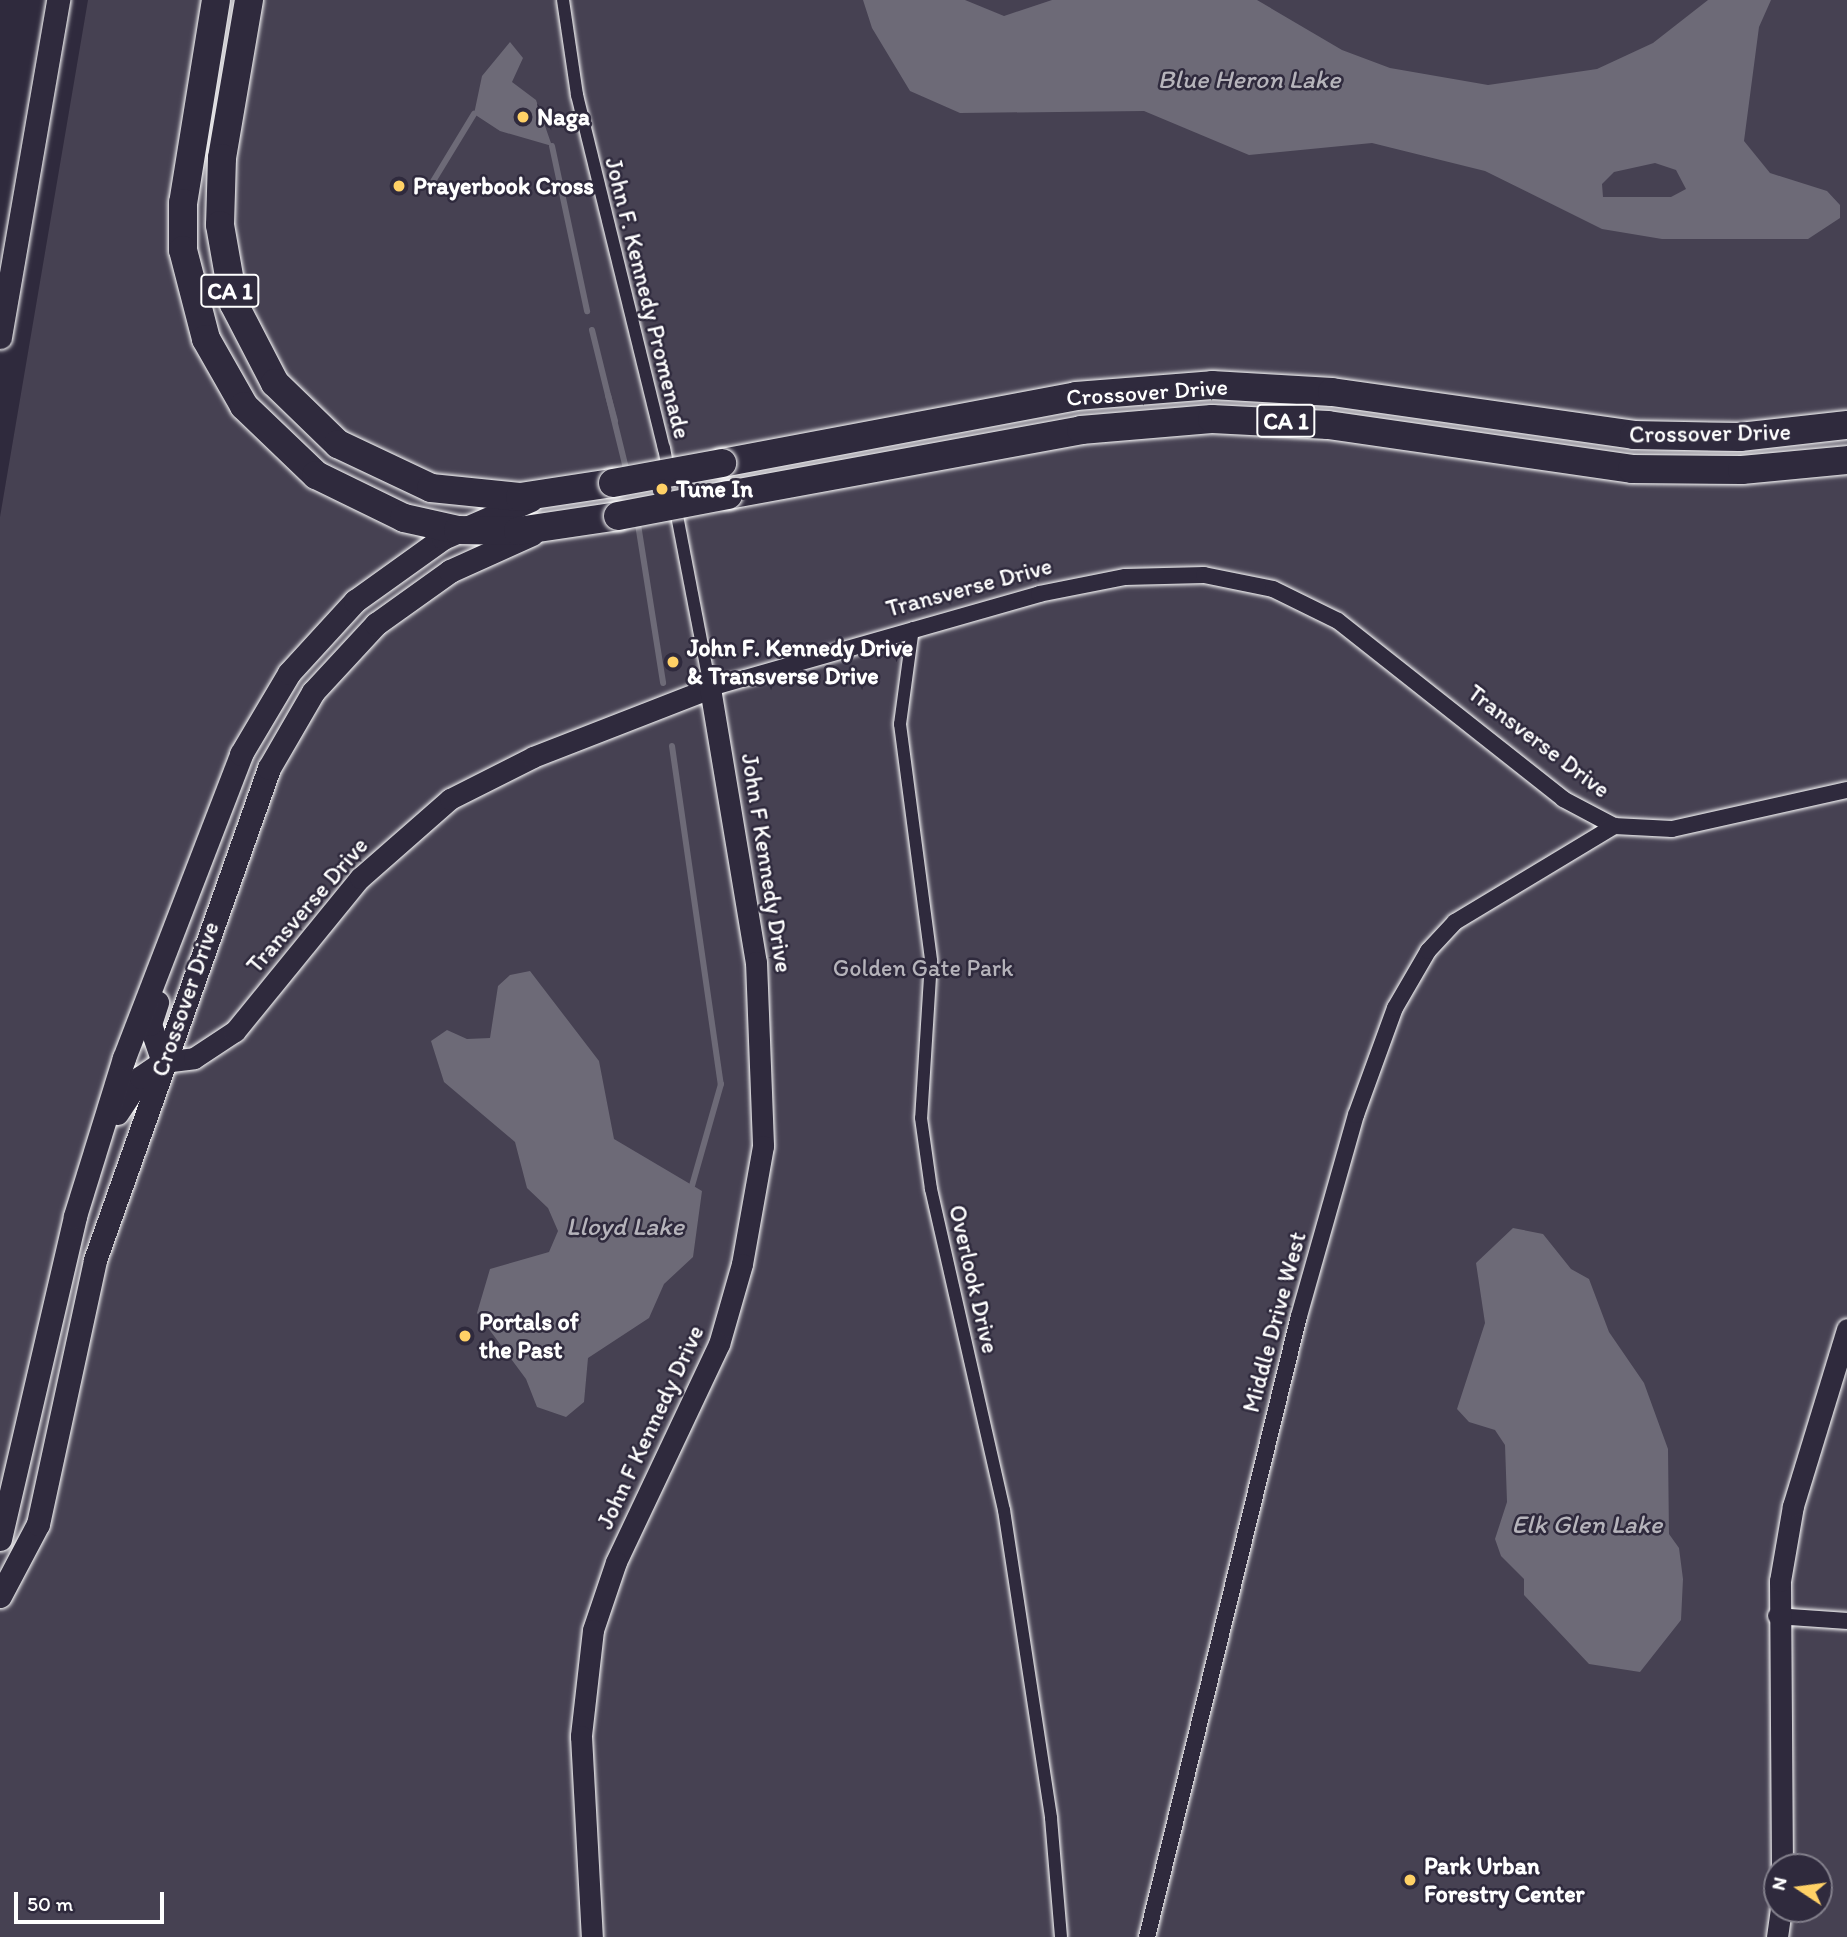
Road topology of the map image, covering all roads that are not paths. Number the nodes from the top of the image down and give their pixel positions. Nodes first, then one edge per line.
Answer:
1 (58, 0) edge
2 (216, 0) edge
3 (249, 0) edge
4 (563, 0) edge
5 (9, 234) edge
6 (0, 337) edge
7 (1847, 425) edge
8 (1847, 460) edge
9 (547, 495) junction
10 (552, 528) junction
11 (458, 530) junction
12 (914, 628) junction
13 (710, 688) junction
14 (1847, 790) edge
15 (1614, 826) junction
16 (170, 938) junction
17 (163, 1062) junction
18 (75, 1216) junction
19 (1847, 1329) edge
20 (0, 1539) edge
21 (0, 1596) edge
22 (1776, 1616) junction
23 (1847, 1621) edge
24 (1782, 1853) edge
25 (592, 1937) edge
26 (1061, 1937) edge
27 (1147, 1937) edge

1 - 5 main road
2 - 11 highway, CA 1
3 - 9 highway, CA 1
4 - 13 street, John F. Kennedy Promenade
5 - 6 main road
7 - 9 highway, Crossover Drive / CA 1, bridge
8 - 10 highway, Crossover Drive / CA 1, bridge
9 - 11 main road, Crossover Drive
10 - 11 highway, Crossover Drive / CA 1
10 - 17 main road, Crossover Drive
11 - 16 main road, Crossover Drive
12 - 13 street, Transverse Drive
12 - 15 street, Transverse Drive
12 - 26 street, Overlook Drive
13 - 17 street, Transverse Drive
13 - 25 street, John F Kennedy Drive
14 - 15 street, Transverse Drive
15 - 27 street, Middle Drive West
16 - 17 main road
16 - 18 main road, Crossover Drive
17 - 18 main road
17 - 21 main road, Crossover Drive
18 - 20 main road, Crossover Drive
19 - 22 street
22 - 23 street
22 - 24 street

